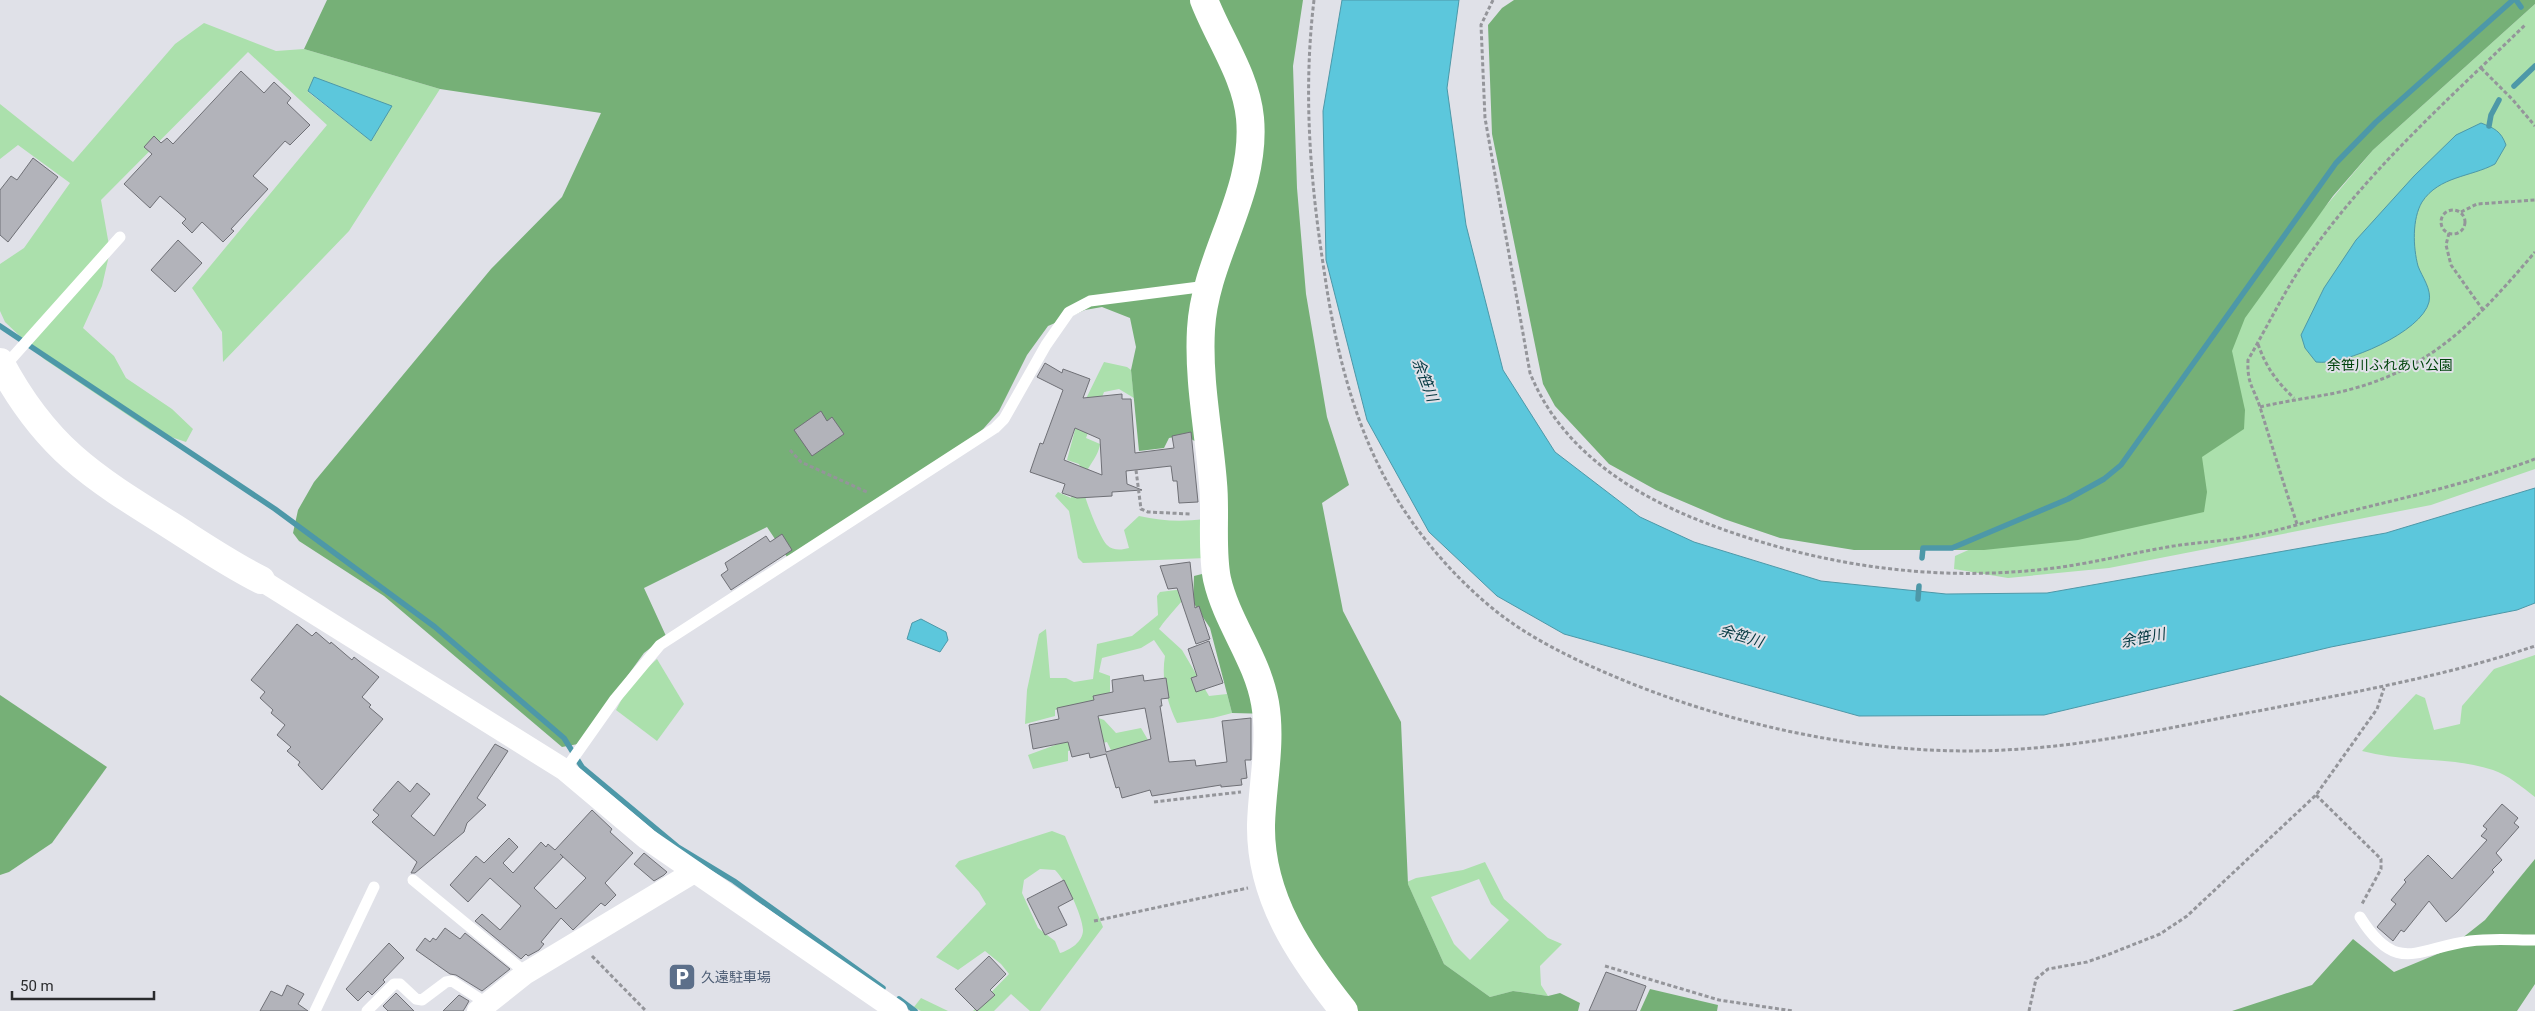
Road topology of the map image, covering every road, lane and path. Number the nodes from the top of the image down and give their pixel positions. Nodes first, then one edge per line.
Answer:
1 (1204, 0) edge
2 (1314, 0) edge
3 (1493, 0) edge
4 (2525, 25) dead end
5 (2481, 68) junction
6 (2535, 126) edge
7 (2535, 200) edge
8 (2461, 212) junction
9 (2449, 233) junction
10 (120, 237) dead end
11 (2535, 252) edge
12 (1207, 286) junction
13 (2483, 310) junction
14 (2258, 343) junction
15 (2, 365) edge
16 (2295, 398) junction
17 (2260, 407) junction
18 (790, 450) dead end
19 (2535, 458) edge
20 (1136, 470) dead end
21 (885, 501) junction
22 (1214, 513) junction
23 (2297, 524) junction
24 (261, 580) joint
25 (2535, 646) edge
26 (2385, 687) junction
27 (565, 770) junction
28 (1264, 789) junction
29 (2316, 795) junction
30 (1154, 802) dead end
31 (694, 872) junction
32 (413, 880) dead end
33 (1271, 883) junction
34 (374, 887) dead end
35 (2360, 917) joint
36 (1094, 922) dead end
37 (2535, 940) edge
38 (578, 942) junction
39 (1605, 966) dead end
40 (526, 973) junction
41 (482, 1007) edge
42 (315, 1011) edge
43 (366, 1011) edge
44 (646, 1011) edge
45 (897, 1011) edge
46 (1344, 1011) edge
47 (1793, 1011) edge
48 (2029, 1011) edge

1 - 12 street
2 - 26 path
3 - 23 path
4 - 5 path
5 - 6 path
5 - 14 path
7 - 8 path
8 - 9 path
8 - 9 path
9 - 13 path
10 - 15 lane
11 - 13 path
12 - 21 lane
12 - 22 street
13 - 16 path
14 - 16 path
14 - 17 path
15 - 24 street
16 - 17 path
17 - 23 path
18 - 21 path
19 - 23 path
20 - 22 path
21 - 27 lane
22 - 28 street
24 - 27 street
25 - 26 path
26 - 29 path
27 - 31 street
28 - 30 path
28 - 33 street
29 - 35 path
29 - 48 path
31 - 38 street
31 - 45 street
32 - 40 lane
33 - 36 path
33 - 46 street
34 - 42 lane
35 - 37 lane
38 - 40 street
38 - 44 path
39 - 47 path
40 - 41 street
41 - 43 lane

